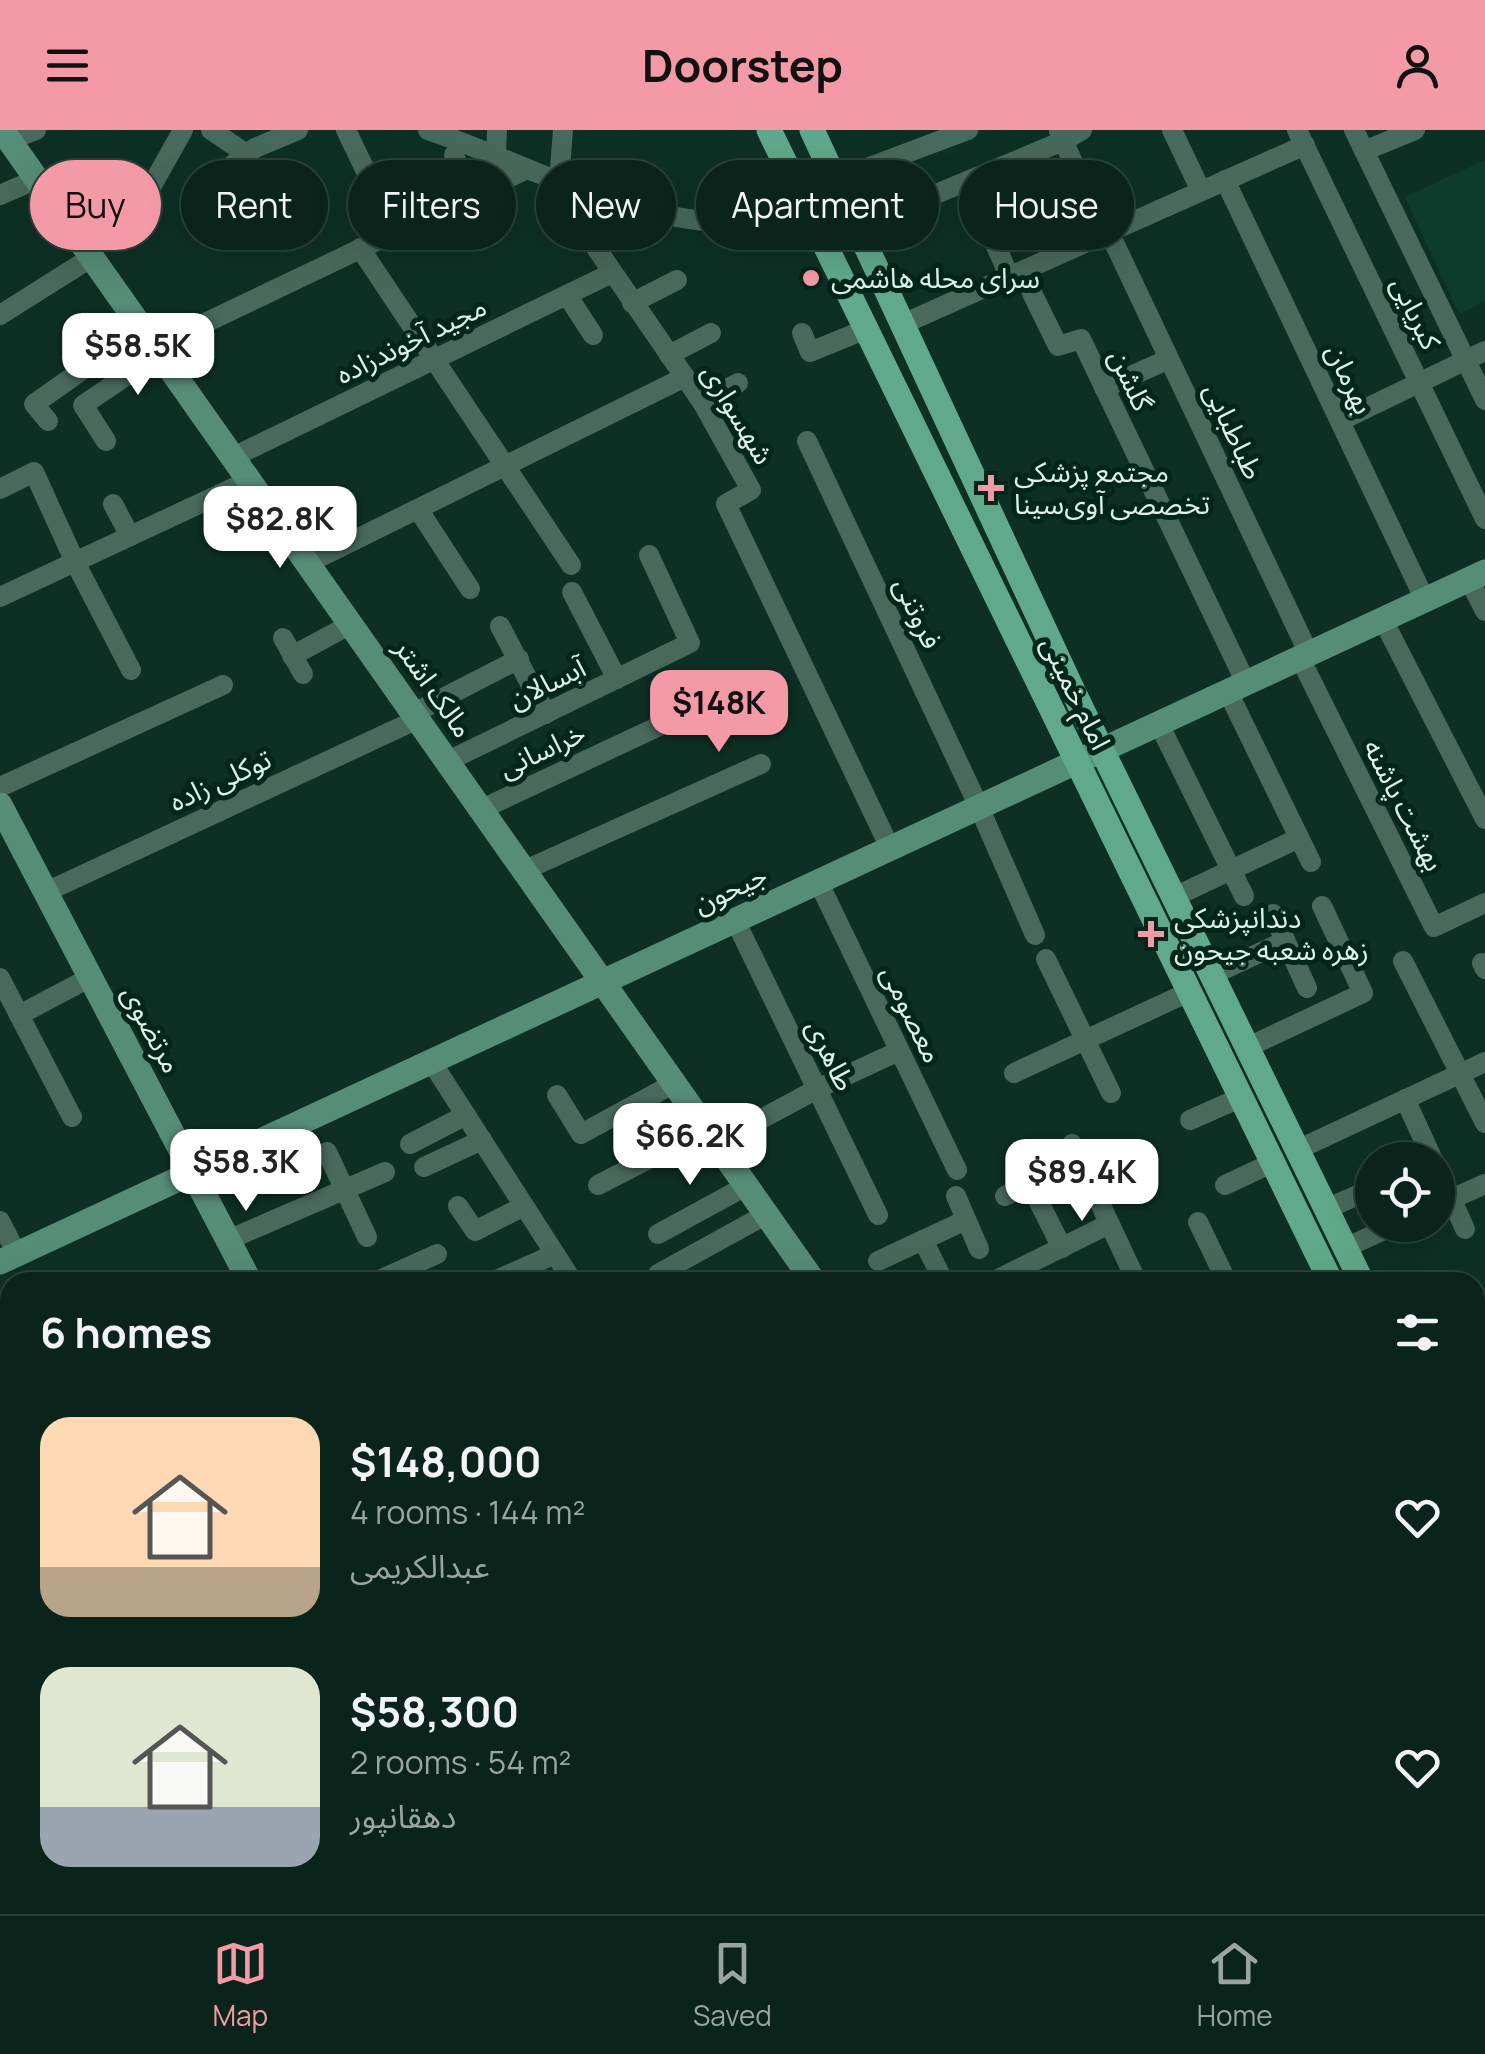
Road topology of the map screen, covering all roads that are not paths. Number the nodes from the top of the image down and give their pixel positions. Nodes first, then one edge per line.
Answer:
1 (36, 130) edge
2 (184, 130) edge
3 (211, 130) edge
4 (298, 130) edge
5 (346, 130) edge
6 (428, 130) edge
7 (496, 130) edge
8 (563, 130) edge
9 (768, 130) edge
10 (812, 130) edge
11 (968, 130) edge
12 (1172, 130) edge
13 (1354, 130) edge
14 (1415, 130) edge
15 (1068, 134) edge
16 (6, 135) edge
17 (1301, 138) edge
18 (1364, 151) junction
19 (454, 155) dead end
20 (496, 156) junction
21 (360, 160) edge
22 (456, 160) edge
23 (557, 160) edge
24 (782, 160) edge
25 (826, 160) edge
26 (888, 160) edge
27 (1013, 160) edge
28 (1078, 160) edge
29 (527, 168) junction
30 (30, 169) edge
31 (161, 169) edge
32 (536, 172) edge
33 (516, 173) edge
34 (1226, 180) junction
35 (30, 182) edge
36 (1201, 191) junction
37 (0, 195) edge
38 (1134, 221) edge
39 (83, 250) edge
40 (87, 250) edge
41 (356, 250) edge
42 (361, 250) edge
43 (597, 250) edge
44 (825, 250) edge
45 (868, 250) edge
46 (998, 250) edge
47 (1068, 250) edge
48 (1115, 250) edge
49 (612, 274) junction
50 (1009, 276) junction
51 (677, 280) dead end
52 (1032, 293) dead end
53 (567, 295) junction
54 (632, 303) junction
55 (0, 314) edge
56 (903, 324) junction
57 (864, 330) junction
58 (711, 333) dead end
59 (593, 334) dead end
60 (152, 342) junction
61 (809, 351) dead end
62 (669, 355) junction
63 (1475, 355) edge
64 (1169, 359) junction
65 (434, 360) junction
66 (685, 377) junction
67 (738, 383) dead end
68 (1419, 383) junction
69 (1104, 388) junction
70 (1485, 400) edge
71 (702, 402) junction
72 (48, 421) dead end
73 (1340, 421) junction
74 (106, 441) dead end
75 (807, 442) dead end
76 (233, 457) junction
77 (506, 466) junction
78 (250, 480) junction
79 (0, 489) edge
80 (112, 504) dead end
81 (418, 509) junction
82 (1485, 519) edge
83 (130, 536) junction
84 (650, 556) dead end
85 (76, 562) junction
86 (308, 563) junction
87 (572, 564) dead end
88 (1477, 576) edge
89 (470, 588) dead end
90 (572, 592) dead end
91 (0, 597) edge
92 (1424, 600) junction
93 (1485, 612) edge
94 (1383, 620) junction
95 (351, 624) junction
96 (500, 626) dead end
97 (293, 656) dead end
98 (1305, 656) junction
99 (518, 658) junction
100 (131, 670) dead end
101 (617, 679) junction
102 (1068, 680) junction
103 (223, 685) dead end
104 (1237, 687) junction
105 (734, 691) dead end
106 (1042, 691) junction
107 (546, 714) junction
108 (416, 716) junction
109 (1158, 724) junction
110 (1102, 750) junction
111 (448, 761) junction
112 (1076, 762) junction
113 (760, 764) dead end
114 (0, 787) edge
115 (0, 804) edge
116 (978, 807) junction
117 (482, 809) junction
118 (1485, 819) edge
119 (1299, 838) junction
120 (890, 848) junction
121 (1311, 862) dead end
122 (525, 870) junction
123 (1231, 870) junction
124 (818, 881) junction
125 (46, 892) junction
126 (1244, 896) dead end
127 (1174, 898) junction
128 (1485, 903) edge
129 (1324, 912) dead end
130 (1273, 914) dead end
131 (736, 920) junction
132 (1035, 935) dead end
133 (1285, 942) junction
134 (1046, 959) dead end
135 (1403, 961) dead end
136 (1212, 974) junction
137 (91, 977) junction
138 (0, 978) edge
139 (604, 981) junction
140 (1306, 988) dead end
141 (1191, 991) junction
142 (19, 1015) junction
143 (1086, 1039) junction
144 (1248, 1047) junction
145 (900, 1051) junction
146 (431, 1061) junction
147 (1485, 1062) edge
148 (1014, 1072) dead end
149 (1460, 1074) junction
150 (673, 1084) junction
151 (817, 1089) junction
152 (1111, 1093) dead end
153 (557, 1095) dead end
154 (1242, 1096) junction
155 (1405, 1099) junction
156 (466, 1115) junction
157 (72, 1118) dead end
158 (1190, 1120) dead end
159 (1485, 1123) edge
160 (710, 1137) junction
161 (482, 1140) junction
162 (1425, 1142) edge
163 (410, 1144) dead end
164 (1072, 1144) dead end
165 (1297, 1150) junction
166 (326, 1152) dead end
167 (1274, 1162) junction
168 (424, 1167) dead end
169 (956, 1170) dead end
170 (192, 1171) junction
171 (384, 1172) dead end
172 (1485, 1184) edge
173 (598, 1185) dead end
174 (1225, 1185) dead end
175 (746, 1186) junction
176 (345, 1189) junction
177 (956, 1196) dead end
178 (1004, 1196) dead end
179 (1355, 1196) edge
180 (1455, 1197) edge
181 (458, 1206) dead end
182 (524, 1206) junction
183 (1326, 1209) junction
184 (765, 1215) junction
185 (878, 1215) dead end
186 (1455, 1217) edge
187 (0, 1220) edge
188 (966, 1220) junction
189 (1198, 1222) dead end
190 (1110, 1224) junction
191 (1465, 1230) dead end
192 (658, 1234) dead end
193 (367, 1237) dead end
194 (228, 1240) junction
195 (923, 1240) junction
196 (1359, 1242) edge
197 (979, 1248) dead end
198 (1062, 1248) junction
199 (1346, 1248) junction
200 (437, 1254) dead end
201 (554, 1254) junction
202 (9, 1258) edge
203 (878, 1261) dead end
204 (245, 1272) edge
205 (398, 1272) edge
206 (508, 1272) edge
207 (566, 1272) edge
208 (662, 1272) edge
209 (807, 1272) edge
210 (939, 1272) edge
211 (1013, 1272) edge
212 (1132, 1272) edge
213 (1222, 1272) edge
214 (1326, 1272) edge
215 (1357, 1272) edge

1 - 16 street
2 - 31 street
3 - 4 street
5 - 21 street
6 - 20 street
7 - 20 street
8 - 23 street
9 - 24 main road, امام خمینی
10 - 25 main road, امام خمینی
11 - 26 street
12 - 36 street
13 - 18 street
14 - 18 street
15 - 27 street
15 - 28 street, طباطبایی
16 - 30 main road, مالک اشتر
17 - 34 street
17 - 68 street, کبریایی
18 - 63 street
19 - 22 street
20 - 29 street
29 - 32 street
29 - 33 street
34 - 36 street
34 - 73 street, بهرمان
35 - 37 street
36 - 38 street
39 - 55 street
40 - 60 main road, مالک اشتر
41 - 60 street
42 - 65 street
43 - 49 street, شهسواری
44 - 57 main road, امام خمینی
45 - 56 main road, امام خمینی
46 - 50 street
47 - 50 street
48 - 64 street, طباطبایی
49 - 53 street, مجید آخوندزاده
49 - 54 street, شهسواری
50 - 56 street
51 - 54 street
52 - 69 street, گلشن
53 - 59 street
53 - 65 street, مجید آخوندزاده
54 - 62 street, شهسواری
56 - 102 main road, امام خمینی
57 - 61 street
57 - 106 main road, امام خمینی
58 - 62 street
60 - 72 street
60 - 74 street
60 - 76 main road, مالک اشتر
62 - 66 street, شهسواری
63 - 68 street
63 - 70 street
64 - 69 street
64 - 98 street, طباطبایی
65 - 76 street, مجید آخوندزاده
65 - 77 street
66 - 71 street, شهسواری
66 - 77 street
67 - 71 street
68 - 73 street
68 - 82 street, کبریایی
69 - 104 street, گلشن
71 - 120 street, شهسواری
73 - 92 street, بهرمان
75 - 116 street, فروتنی
76 - 78 main road, مالک اشتر
77 - 81 street
77 - 87 street
78 - 83 street
78 - 86 main road, مالک اشتر
79 - 85 street
80 - 83 street
81 - 86 street
81 - 89 street
83 - 85 street
84 - 101 street, آبسالان
85 - 91 street
85 - 100 street
86 - 95 main road, مالک اشتر
88 - 92 main road, جیحون
88 - 93 street
90 - 101 street
92 - 94 main road, جیحون
94 - 98 main road, جیحون
94 - 118 street
95 - 97 street
95 - 108 main road, مالک اشتر
96 - 99 street
98 - 104 main road, جیحون
98 - 128 street, بهشت پاشنه
99 - 107 street
99 - 108 street, توکلی زاده
101 - 107 street, آبسالان
102 - 106 main road
102 - 110 main road, امام خمینی
103 - 114 street
104 - 109 main road, جیحون
104 - 119 street, گلشن
105 - 117 street, خراسانی
106 - 112 main road, امام خمینی
107 - 111 street, آبسالان
108 - 111 main road, مالک اشتر
108 - 125 street, توکلی زاده
109 - 110 main road, جیحون
109 - 123 street
110 - 112 main road, جیحون
110 - 127 main road, امام خمینی
111 - 117 main road, مالک اشتر
112 - 116 main road, جیحون
112 - 141 main road, امام خمینی
113 - 122 street
115 - 125 main road, مرتضوی
116 - 120 main road, جیحون
116 - 132 street, فروتنی
117 - 122 main road, مالک اشتر
119 - 121 street, گلشن
119 - 123 street
120 - 124 main road, جیحون
122 - 139 main road, مالک اشتر
123 - 126 street
123 - 127 street
124 - 131 main road, جیحون
124 - 145 street, معصومی
125 - 137 main road, مرتضوی
127 - 136 main road, امام خمینی
129 - 144 street
130 - 133 street
131 - 139 main road, جیحون
131 - 151 street, طاهری
133 - 136 street
133 - 140 street
134 - 143 street
135 - 149 street
136 - 144 main road, امام خمینی
137 - 142 street
137 - 170 main road, مرتضوی
138 - 142 street
139 - 146 main road, جیحون
139 - 150 main road, مالک اشتر
141 - 143 street
141 - 154 main road, امام خمینی
142 - 157 street
143 - 148 street
143 - 152 street
144 - 165 main road, امام خمینی
145 - 151 street
145 - 169 street, معصومی
146 - 156 street
146 - 170 main road, جیحون
147 - 149 street
149 - 155 street
149 - 159 street
150 - 153 street
150 - 160 main road, مالک اشتر
151 - 160 street
151 - 185 street, طاهری
154 - 158 street
154 - 167 main road, امام خمینی
155 - 162 street
155 - 165 street
156 - 161 street
156 - 163 street
160 - 173 street
160 - 175 main road, مالک اشتر
161 - 168 street
161 - 182 street
164 - 190 street
165 - 183 main road, امام خمینی
166 - 176 street
167 - 174 street
167 - 214 main road, امام خمینی
170 - 194 main road, مرتضوی
170 - 202 main road, جیحون
171 - 176 street
172 - 180 street
175 - 184 main road, مالک اشتر
175 - 192 street
176 - 193 street
176 - 194 street
177 - 188 street
178 - 198 street
179 - 183 street
181 - 182 street
182 - 201 street
183 - 199 main road, امام خمینی
184 - 208 street
184 - 209 main road, مالک اشتر
186 - 191 street
187 - 202 street
188 - 195 street
188 - 197 street
189 - 213 street
190 - 198 street
190 - 212 street
194 - 204 main road, مرتضوی
195 - 203 street
195 - 210 street
196 - 199 street
198 - 211 street
199 - 215 main road, امام خمینی
200 - 205 street
201 - 206 street
201 - 207 street

